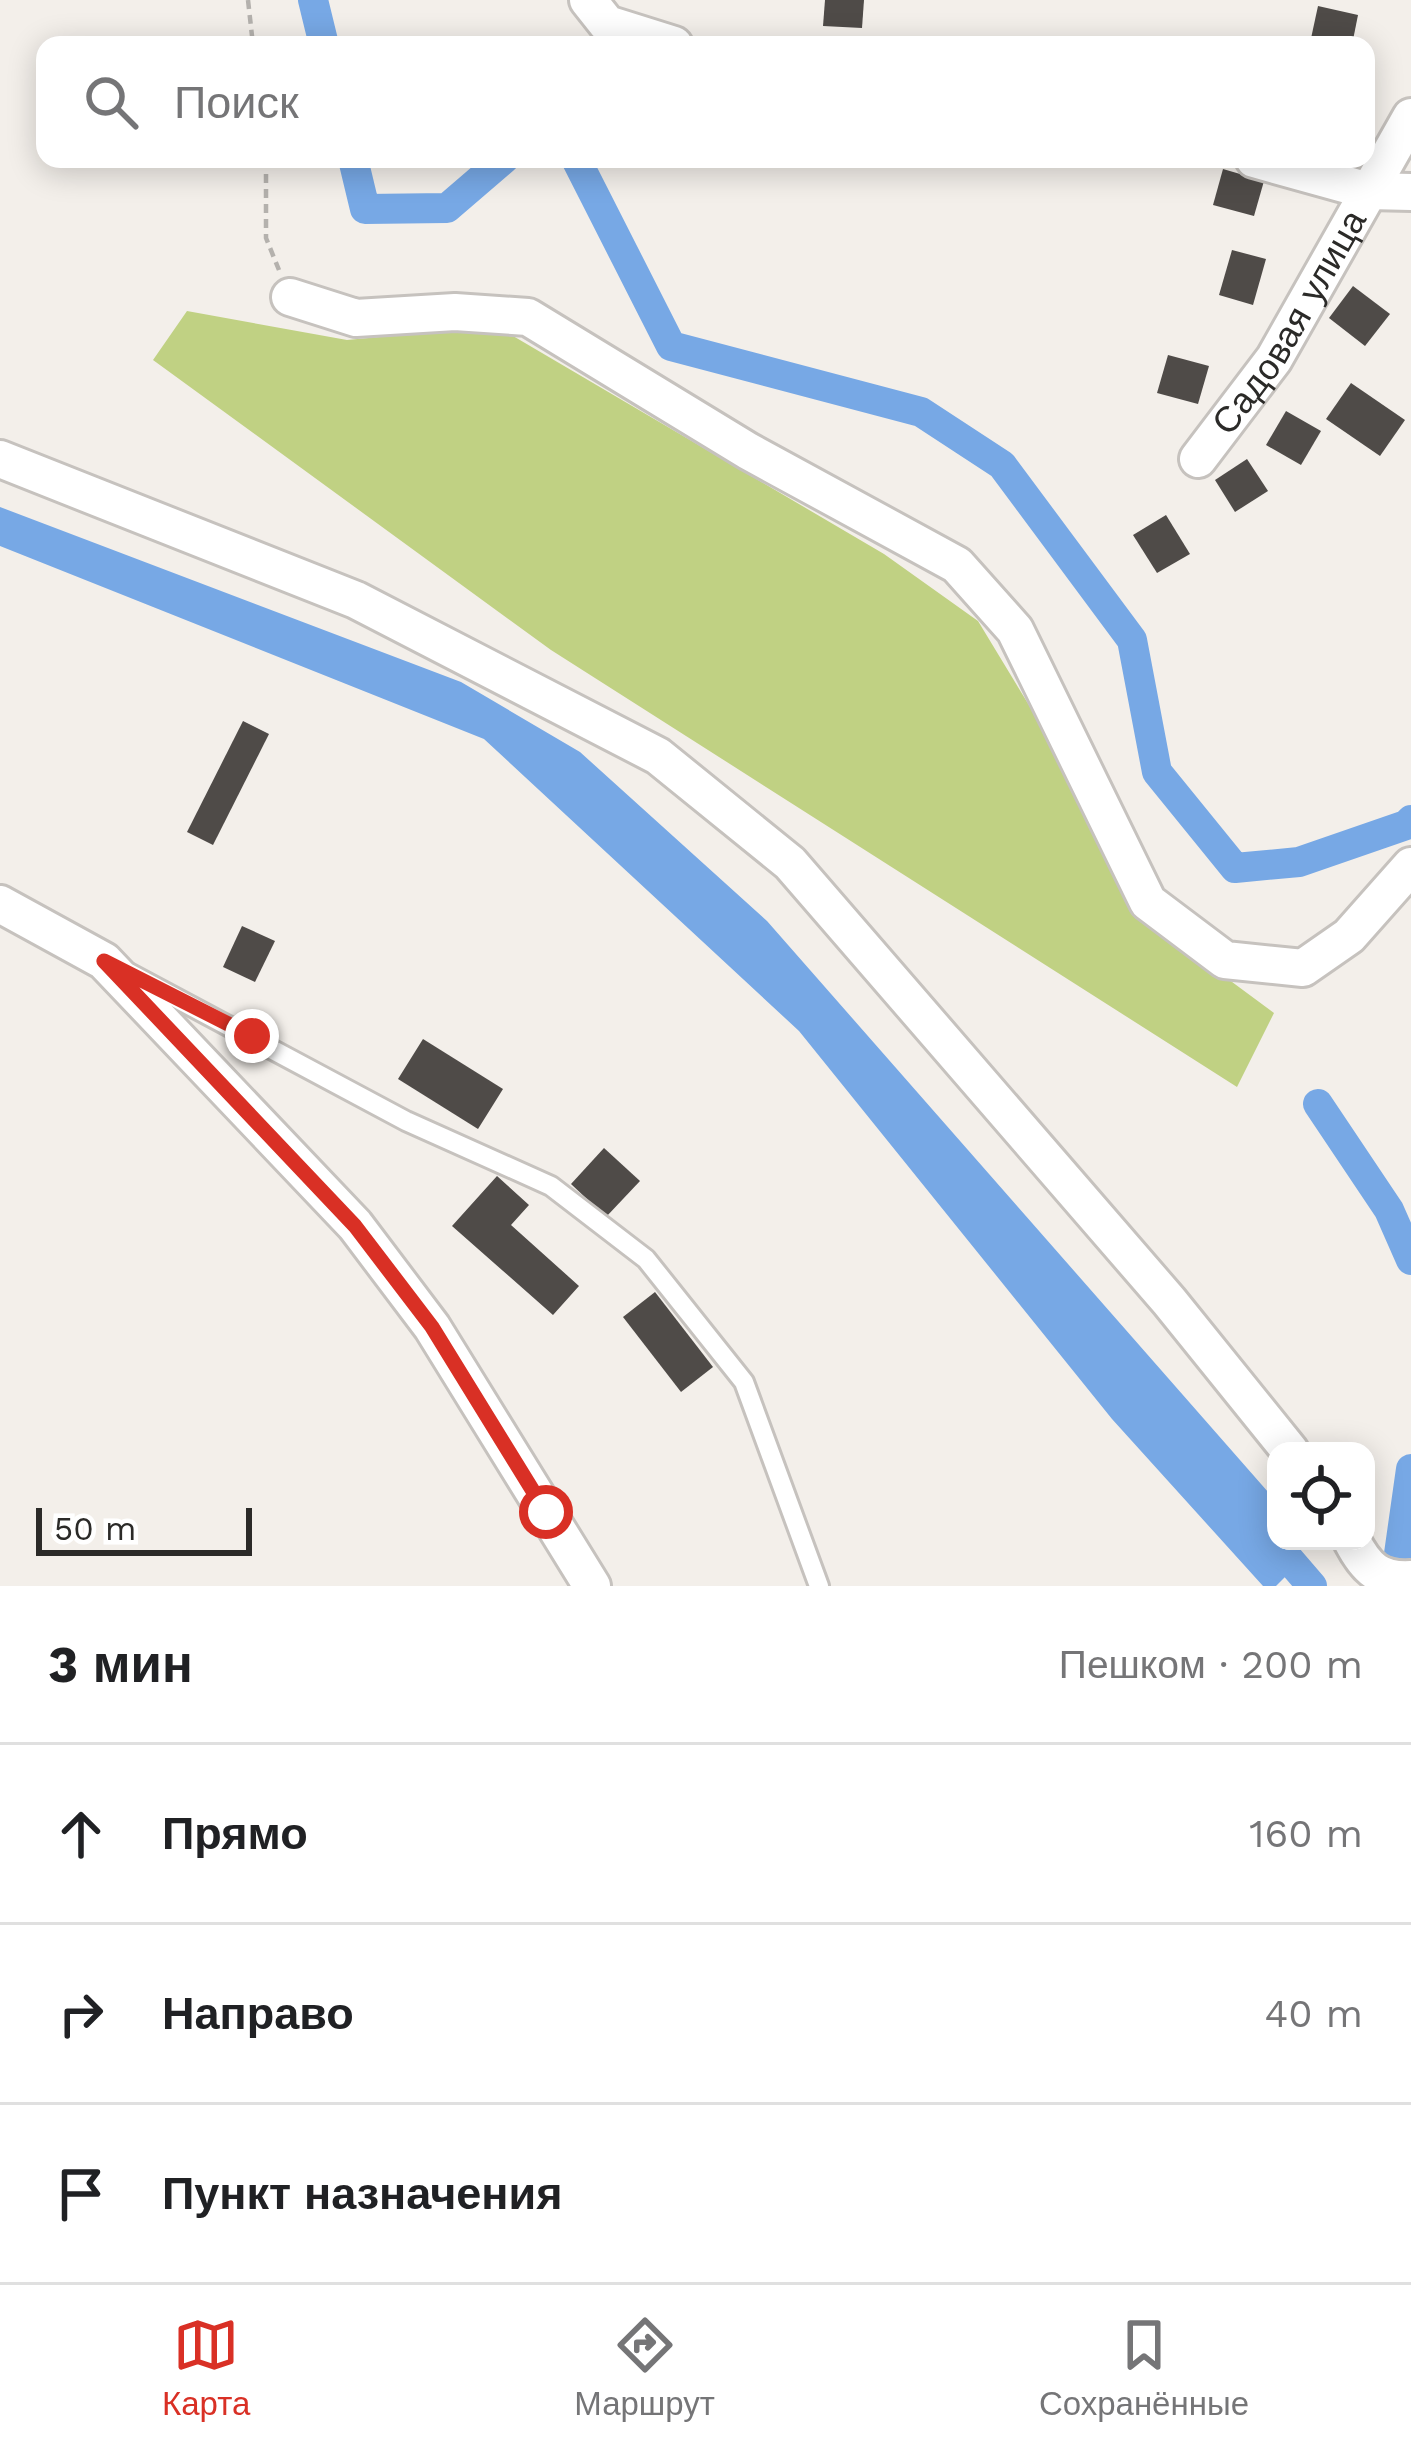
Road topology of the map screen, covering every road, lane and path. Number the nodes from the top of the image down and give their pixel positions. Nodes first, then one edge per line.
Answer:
1 (248, 0) edge
2 (588, 0) edge
3 (253, 36) edge
4 (645, 36) edge
5 (1411, 117) edge
6 (266, 168) edge
7 (1287, 168) edge
8 (1369, 190) junction
9 (1411, 192) edge
10 (290, 298) joint
11 (0, 459) edge
12 (1198, 459) dead end
13 (1411, 866) edge
14 (0, 904) edge
15 (104, 961) junction
16 (1283, 1442) edge
17 (1357, 1550) edge
18 (1411, 1579) edge
19 (592, 1586) edge
20 (819, 1586) edge

1 - 3 path
2 - 4 street
5 - 8 street, Садовая улица
6 - 10 path
7 - 8 street
8 - 9 street
8 - 12 street, Садовая улица
10 - 13 street
11 - 16 street
14 - 15 street
15 - 19 street
15 - 20 lane
17 - 18 street

